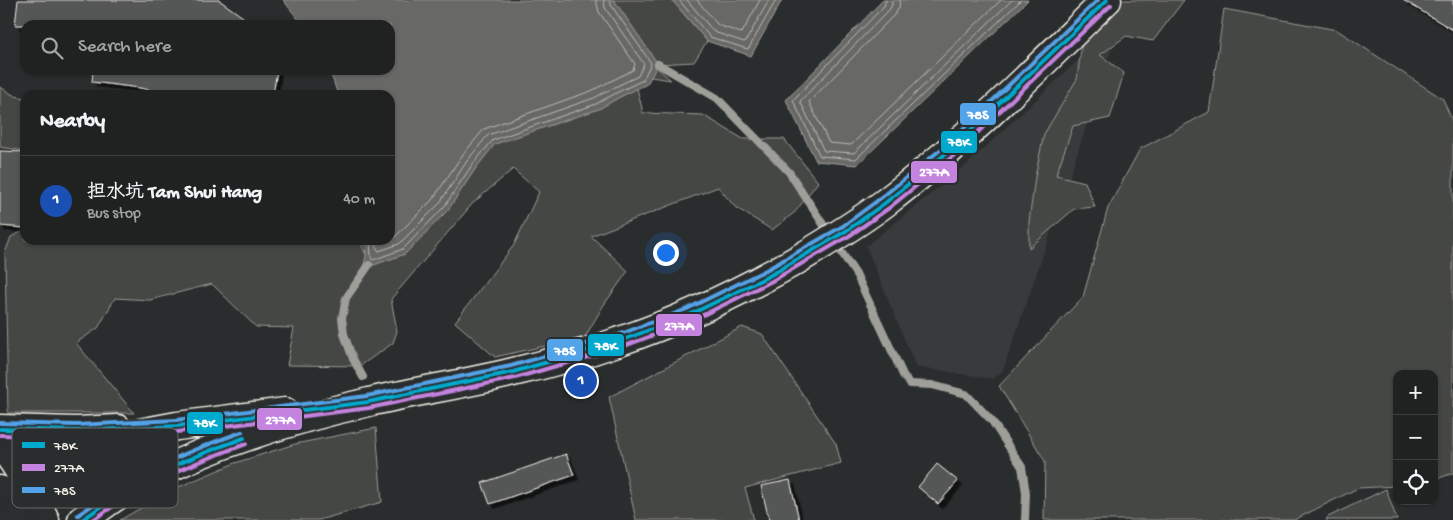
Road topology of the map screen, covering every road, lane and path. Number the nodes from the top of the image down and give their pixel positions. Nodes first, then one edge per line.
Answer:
1 (1107, 0) edge
2 (368, 402) junction
3 (177, 426) junction
4 (137, 428) edge
5 (166, 428) edge
6 (0, 444) edge
7 (178, 464) edge
8 (12, 473) edge
9 (0, 490) edge
10 (12, 503) edge
11 (100, 508) edge
12 (20, 511) edge
13 (45, 520) edge
14 (82, 520) edge

1 - 2 main road
2 - 3 main road
2 - 7 main road
3 - 4 main road
3 - 5 main road
6 - 8 main road
9 - 10 main road
11 - 14 main road
12 - 13 main road

